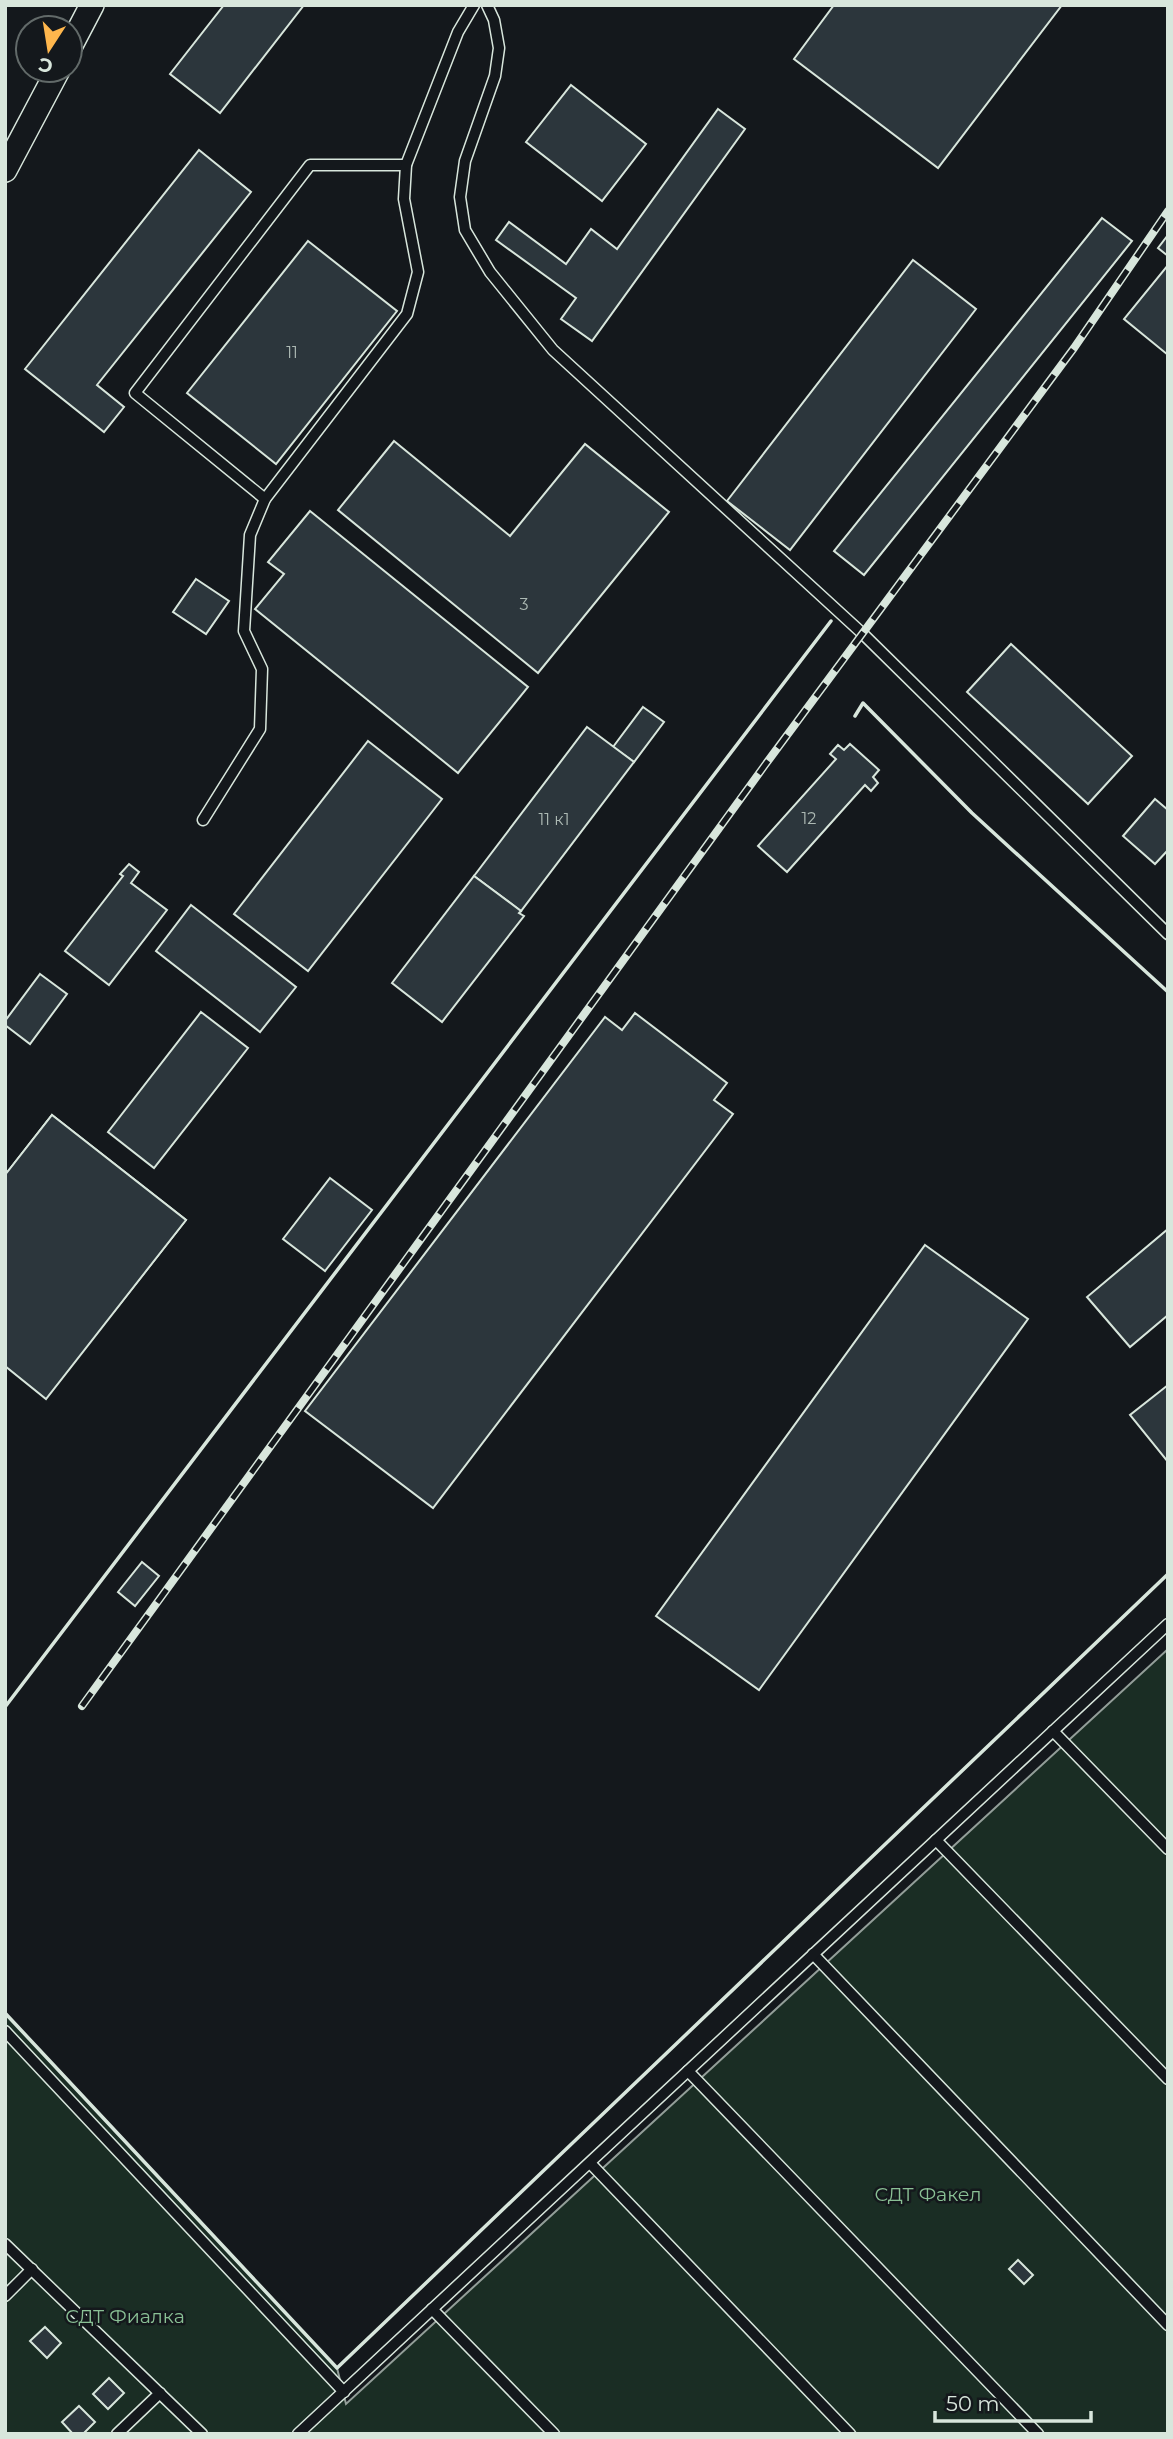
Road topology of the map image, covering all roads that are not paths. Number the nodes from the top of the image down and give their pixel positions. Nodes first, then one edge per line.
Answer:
1 (474, 5) edge
2 (487, 5) edge
3 (51, 84) edge
4 (407, 165) junction
5 (5, 170) edge
6 (265, 499) junction
7 (203, 820) dead end
8 (1168, 934) edge
9 (1168, 1624) edge
10 (1054, 1731) junction
11 (936, 1840) junction
12 (1168, 1849) edge
13 (813, 1954) junction
14 (5, 2031) edge
15 (688, 2071) junction
16 (1168, 2079) edge
17 (590, 2163) junction
18 (5, 2244) edge
19 (32, 2269) junction
20 (5, 2296) edge
21 (432, 2309) junction
22 (1168, 2325) edge
23 (344, 2392) junction
24 (160, 2393) junction
25 (117, 2434) edge
26 (202, 2434) edge
27 (298, 2434) edge
28 (554, 2434) edge
29 (850, 2434) edge
30 (1038, 2434) edge

1 - 4 lane
2 - 8 lane
3 - 5 street
4 - 6 lane
4 - 6 lane
6 - 7 lane
9 - 10 lane
10 - 11 lane
10 - 12 lane
11 - 13 lane
11 - 16 lane
13 - 15 lane
13 - 22 lane
14 - 23 lane
15 - 17 lane
15 - 30 lane
17 - 21 lane
17 - 29 lane
18 - 19 lane
19 - 20 lane
19 - 24 lane
21 - 23 lane
21 - 28 lane
23 - 27 lane
24 - 25 lane
24 - 26 lane

